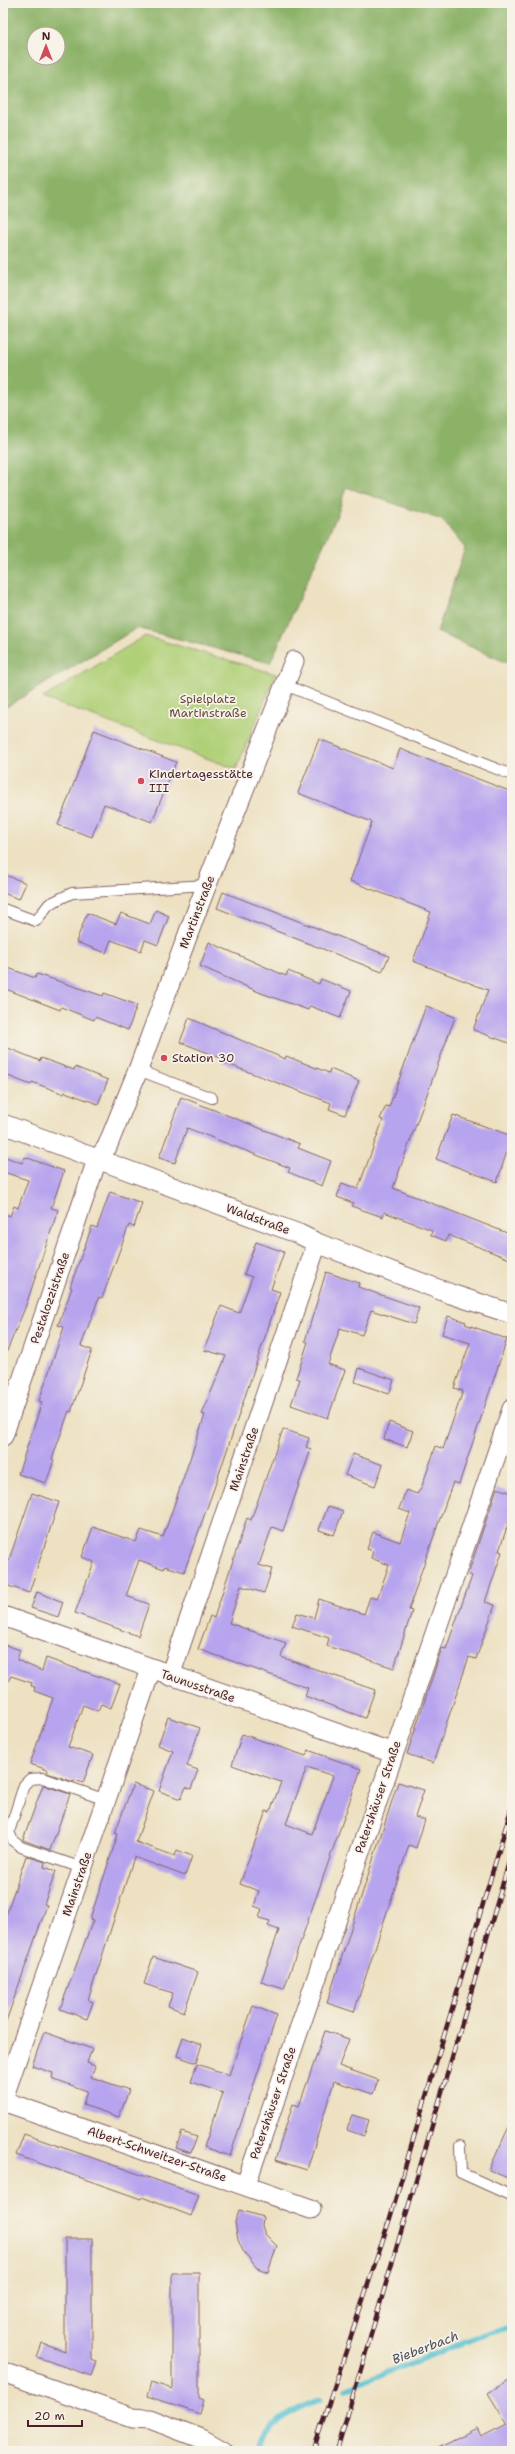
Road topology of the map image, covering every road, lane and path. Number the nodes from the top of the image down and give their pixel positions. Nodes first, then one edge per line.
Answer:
1 (294, 661) dead end
2 (284, 685) junction
3 (512, 775) edge
4 (206, 885) junction
5 (3, 909) edge
6 (138, 1070) junction
7 (212, 1098) dead end
8 (3, 1124) edge
9 (97, 1160) junction
10 (319, 1237) junction
11 (512, 1314) edge
12 (512, 1409) edge
13 (3, 1436) edge
14 (3, 1616) edge
15 (151, 1669) junction
16 (170, 1676) junction
17 (393, 1753) junction
18 (106, 1800) junction
19 (82, 1868) junction
20 (3, 2100) edge
21 (460, 2146) dead end
22 (246, 2184) junction
23 (512, 2196) edge
24 (311, 2209) dead end
25 (3, 2372) edge
26 (223, 2451) edge

1 - 2 street, Martinstraße
2 - 3 lane
2 - 4 street, Martinstraße
4 - 5 lane
4 - 6 street, Martinstraße
6 - 7 lane
6 - 9 street, Martinstraße
8 - 9 street, Waldstraße
9 - 10 street, Waldstraße
9 - 13 street, Pestalozzistraße
10 - 11 street, Waldstraße
10 - 16 street, Mainstraße
12 - 17 street, Patershäuser Straße
14 - 15 street, Taunusstraße
15 - 16 street, Taunusstraße
15 - 18 street, Mainstraße
16 - 17 street, Taunusstraße
17 - 22 street, Patershäuser Straße
18 - 19 street, Mainstraße
18 - 19 lane
19 - 20 street, Mainstraße
20 - 22 street, Albert-Schweitzer-Straße
21 - 23 lane
22 - 24 street, Albert-Schweitzer-Straße
25 - 26 street

